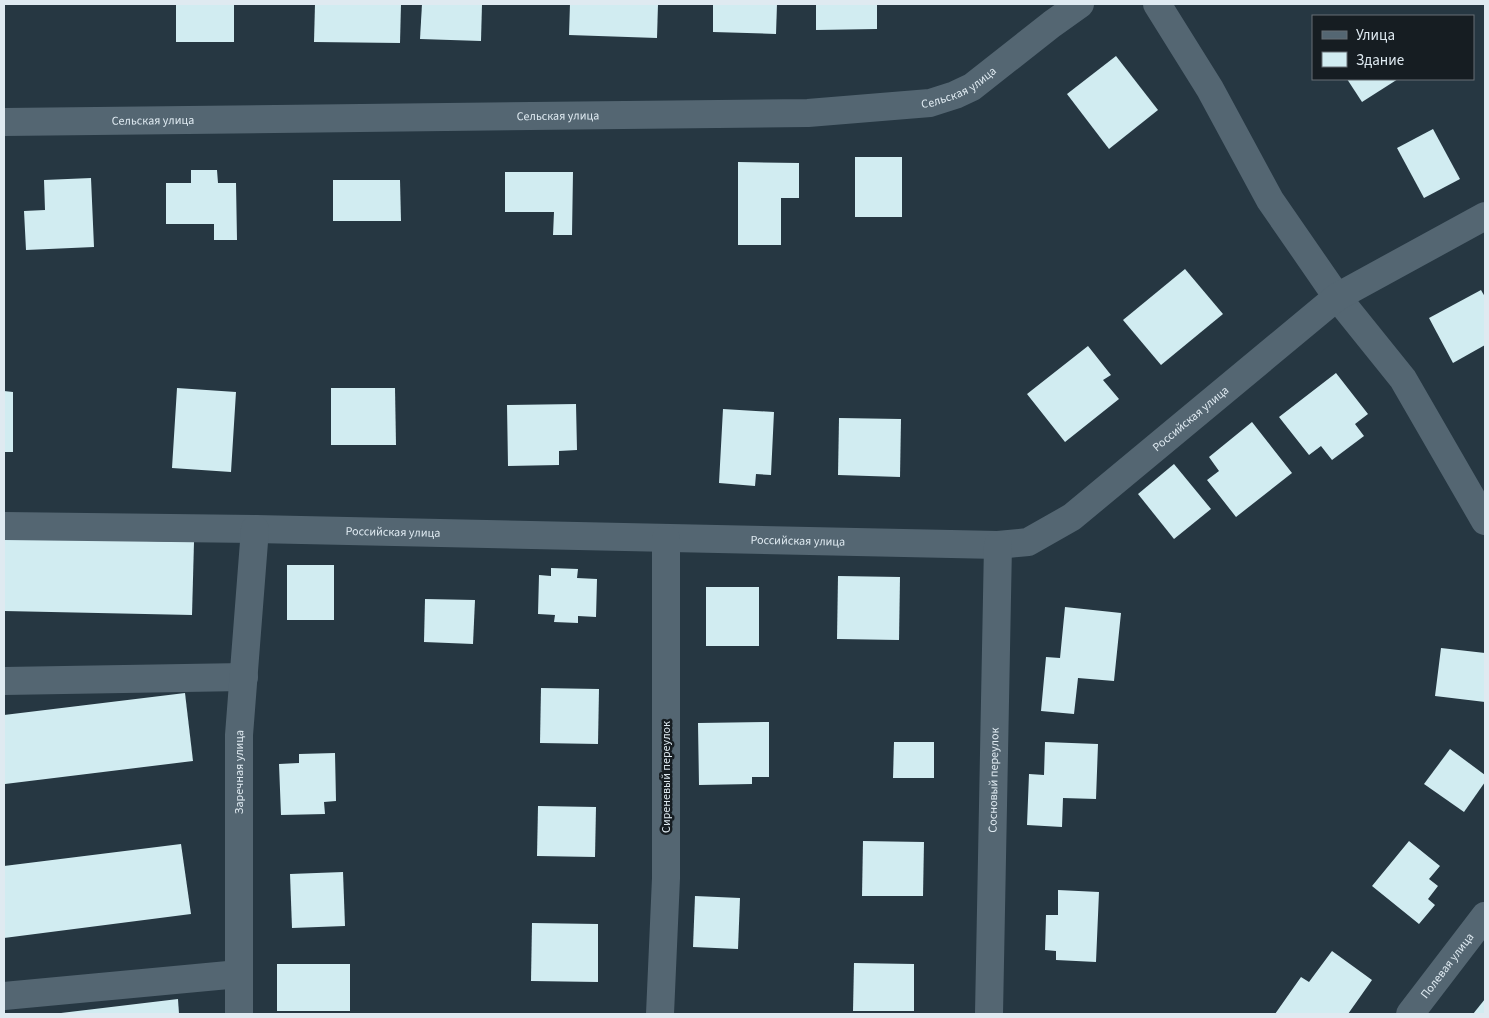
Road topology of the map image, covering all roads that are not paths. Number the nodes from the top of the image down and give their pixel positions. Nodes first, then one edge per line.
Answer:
1 (1080, 4) edge
2 (1157, 4) edge
3 (4, 122) edge
4 (1485, 216) edge
5 (1337, 297) junction
6 (1485, 521) edge
7 (4, 526) edge
8 (255, 529) junction
9 (666, 539) junction
10 (998, 545) junction
11 (244, 677) junction
12 (4, 681) edge
13 (1485, 916) edge
14 (239, 974) junction
15 (4, 996) edge
16 (239, 1014) edge
17 (660, 1014) edge
18 (989, 1014) edge
19 (1410, 1014) edge

1 - 3 street, Сельская улица
2 - 5 street
4 - 5 street, Российская улица
5 - 6 street
5 - 10 street, Российская улица
7 - 8 street, Российская улица
8 - 9 street, Российская улица
8 - 11 street, Заречная улица
9 - 10 street, Российская улица
9 - 17 street, Сиреневый переулок
10 - 18 street, Сосновый переулок
11 - 12 street
11 - 14 street, Заречная улица
13 - 19 street, Полевая улица
14 - 15 street
14 - 16 street, Заречная улица

